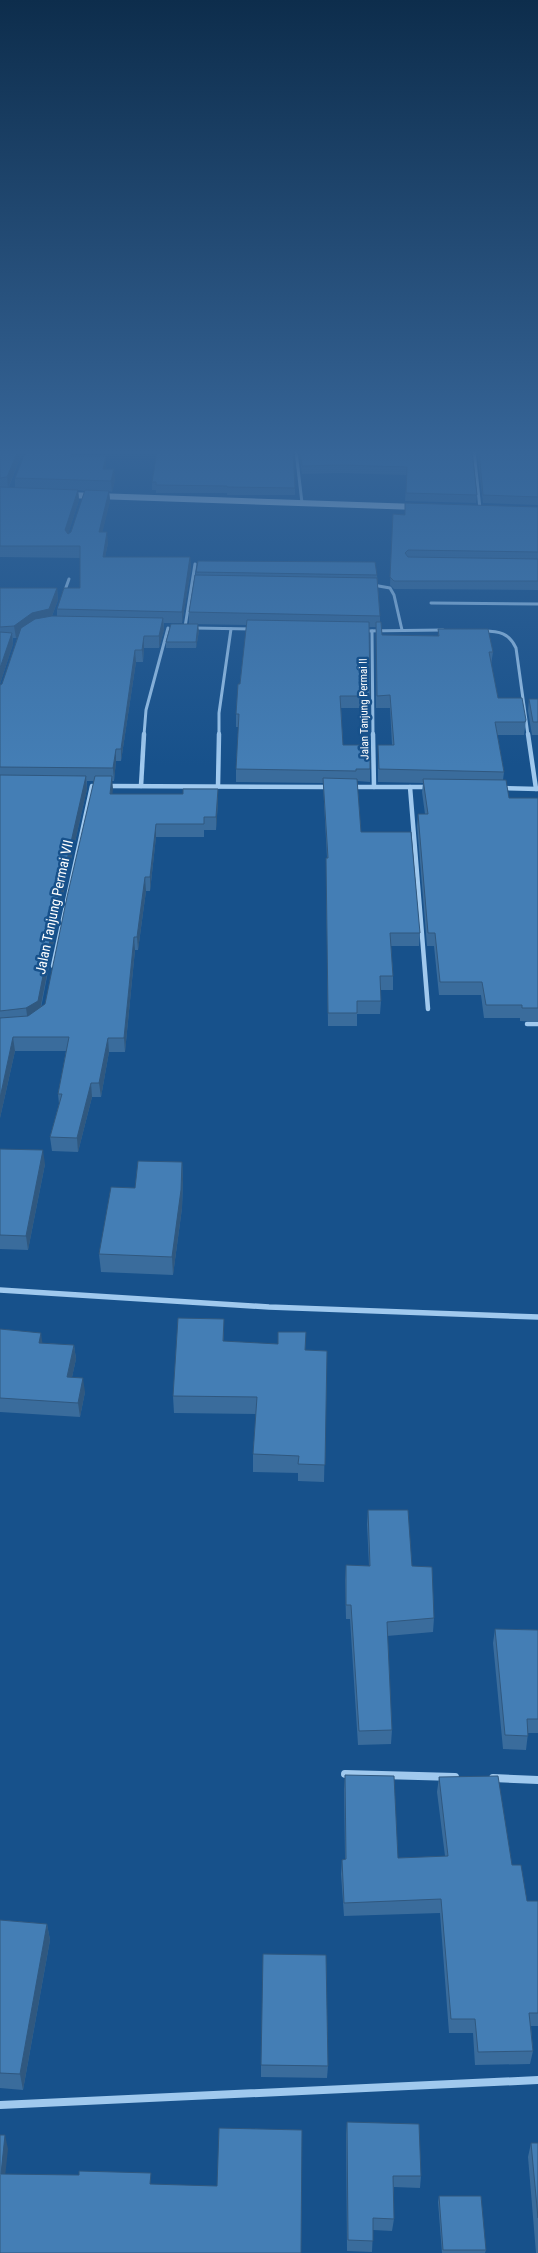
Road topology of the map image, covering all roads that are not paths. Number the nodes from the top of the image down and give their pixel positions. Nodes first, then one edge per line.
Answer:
1 (194, 564) dead end
2 (69, 579) dead end
3 (192, 583) junction
4 (201, 583) edge
5 (367, 585) edge
6 (62, 597) edge
7 (431, 603) dead end
8 (538, 604) edge
9 (185, 627) junction
10 (158, 628) edge
11 (168, 628) junction
12 (231, 629) junction
13 (259, 629) edge
14 (402, 630) junction
15 (450, 630) edge
16 (362, 631) edge
17 (372, 631) junction
18 (479, 631) edge
19 (83, 786) edge
20 (92, 786) junction
21 (141, 786) junction
22 (218, 786) junction
23 (335, 787) edge
24 (345, 787) edge
25 (374, 787) junction
26 (410, 787) junction
27 (430, 787) edge
28 (497, 788) edge
29 (537, 789) edge
30 (53, 968) edge
31 (428, 1009) dead end
32 (527, 1024) dead end
33 (538, 1024) edge
34 (0, 1290) edge
35 (538, 1317) edge
36 (345, 1774) edge
37 (461, 1778) edge
38 (480, 1778) edge
39 (538, 1780) edge
40 (538, 2080) edge
41 (0, 2105) edge

1 - 3 street
2 - 6 street
3 - 4 street
3 - 9 street
5 - 14 street
7 - 8 street
9 - 11 street
9 - 12 street
10 - 11 street
11 - 21 street
12 - 13 street
12 - 22 street
14 - 15 street
14 - 17 street
16 - 17 street
17 - 25 street, Jalan Tanjung Permai II
18 - 29 street
19 - 20 street
20 - 21 street
20 - 30 street, Jalan Tanjung Permai VII
21 - 22 street
22 - 23 street
24 - 25 street
25 - 26 street
26 - 27 street
26 - 31 street
28 - 29 street
32 - 33 street
34 - 35 street
36 - 37 street
38 - 39 street
40 - 41 street

